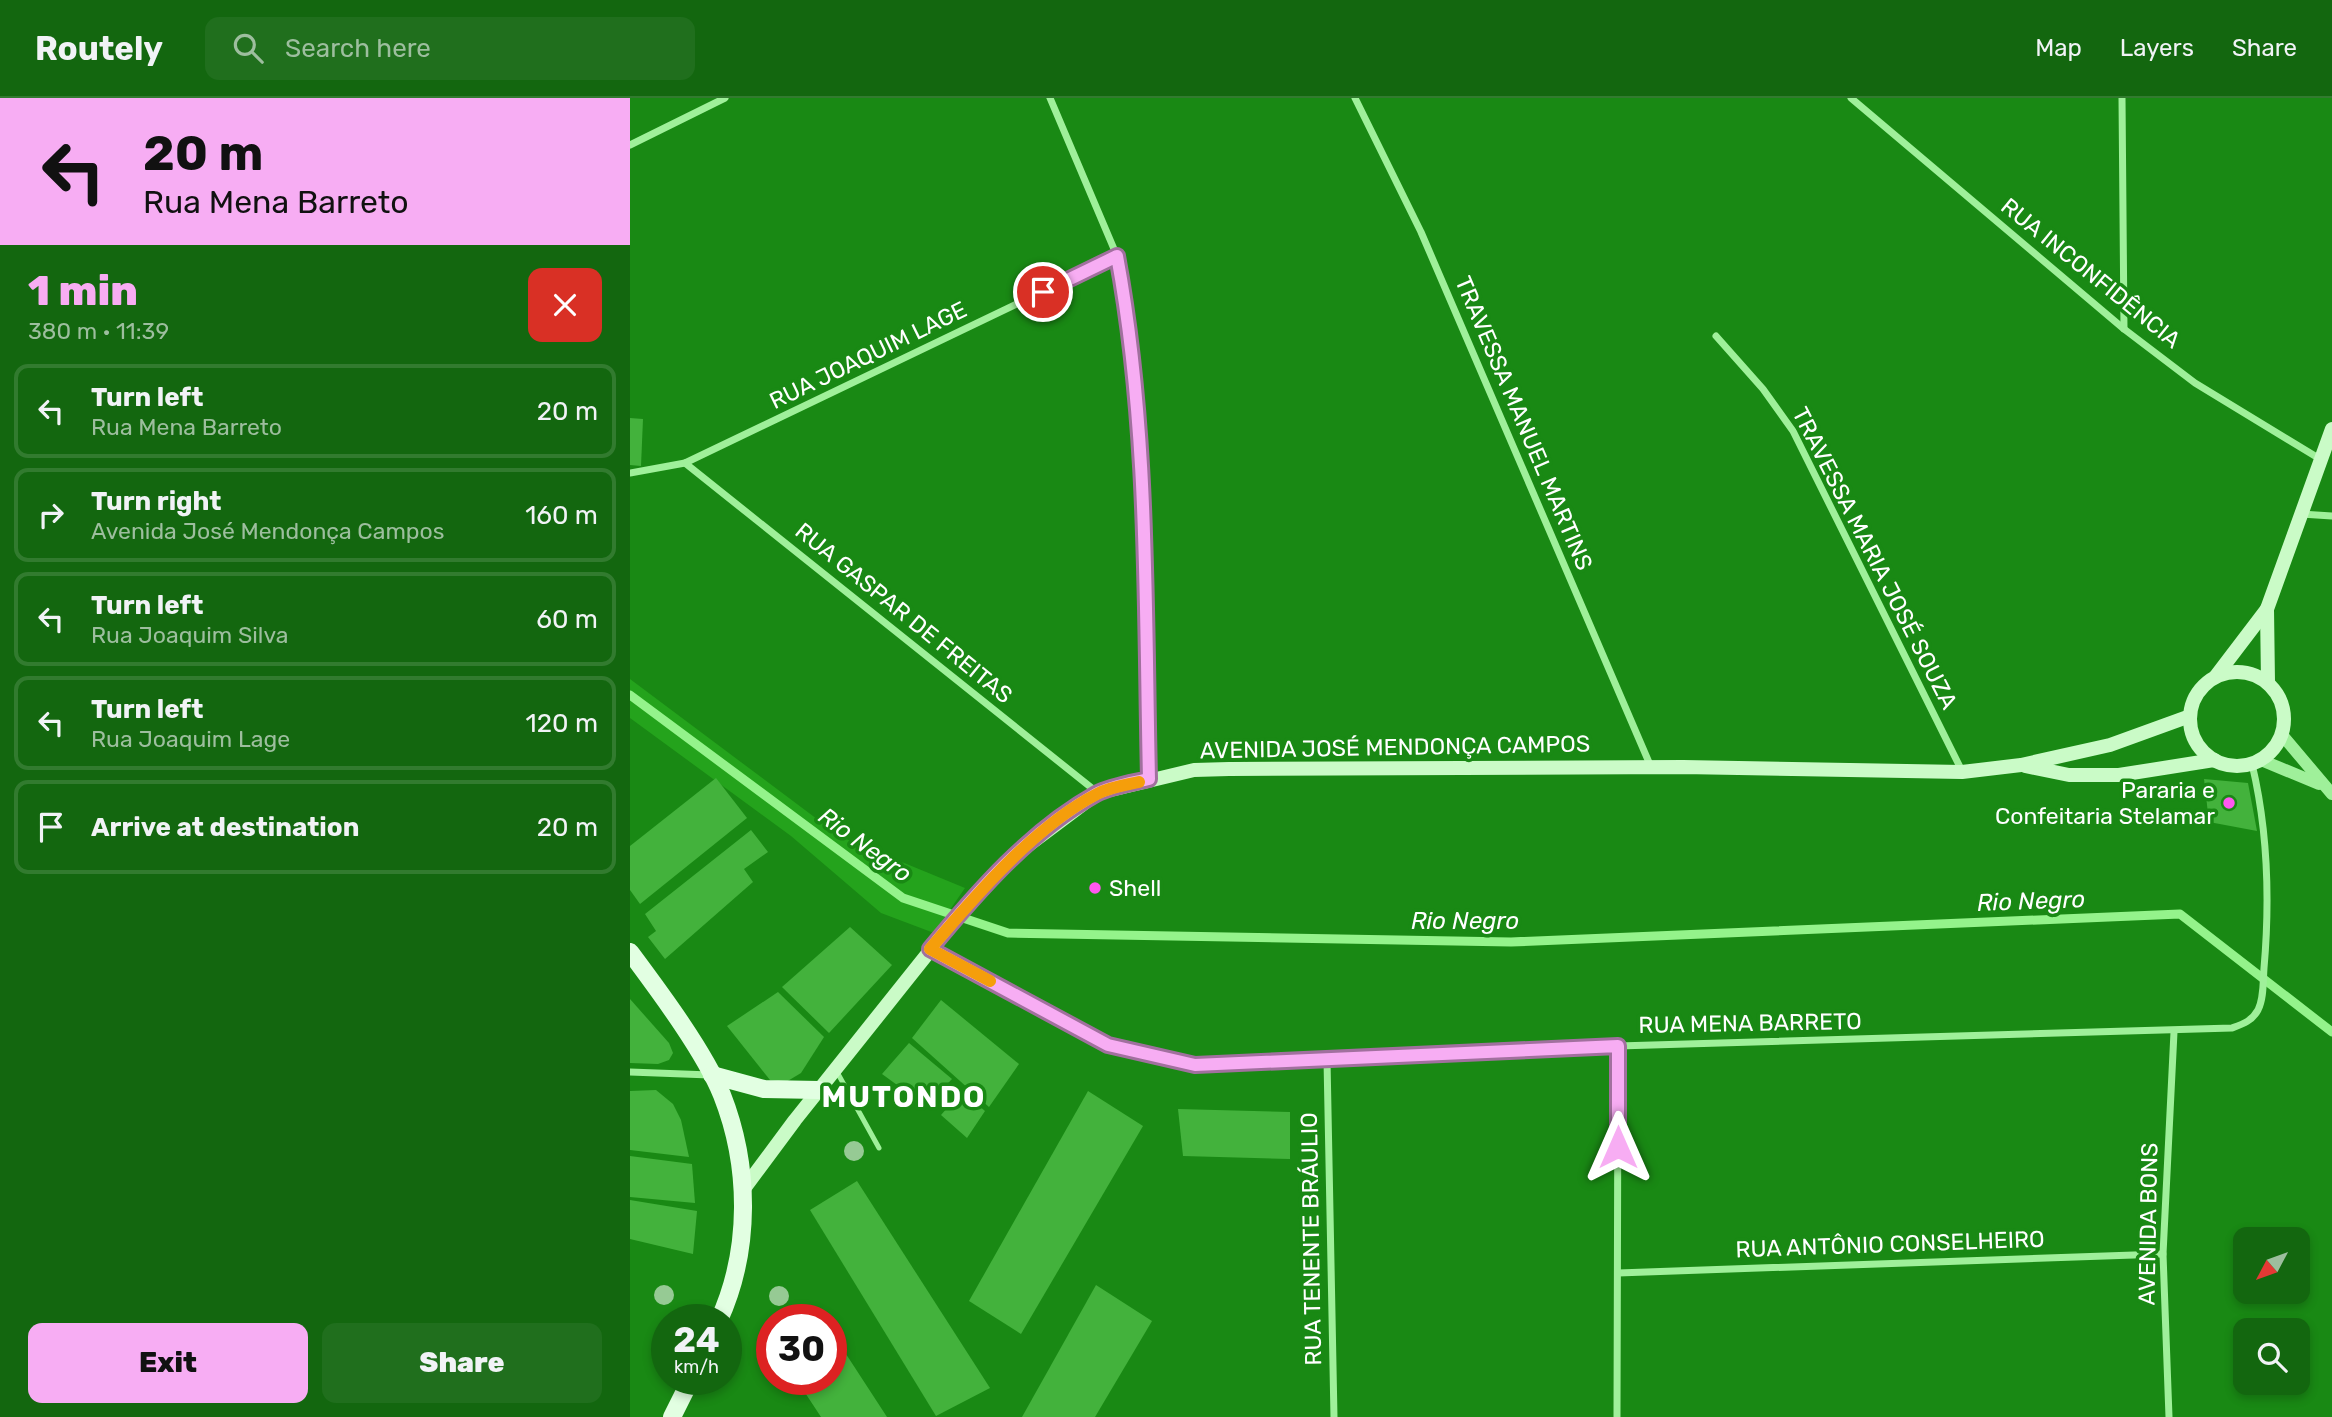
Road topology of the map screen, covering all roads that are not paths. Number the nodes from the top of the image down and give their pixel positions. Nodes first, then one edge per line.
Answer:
1 (725, 98) edge
2 (1050, 98) edge
3 (1355, 98) edge
4 (1851, 98) edge
5 (2122, 98) edge
6 (630, 145) edge
7 (1117, 256) junction
8 (2124, 329) junction
9 (1716, 336) dead end
10 (2332, 429) edge
11 (2320, 459) junction
12 (685, 463) junction
13 (630, 473) edge
14 (2300, 514) junction
15 (2332, 516) edge
16 (2267, 609) junction
17 (2216, 676) junction
18 (2269, 682) junction
19 (2190, 716) junction
20 (2282, 734) junction
21 (2214, 760) junction
22 (2257, 762) junction
23 (2021, 765) junction
24 (1651, 767) junction
25 (1962, 772) junction
26 (1149, 779) junction
27 (2327, 790) edge
28 (1098, 793) junction
29 (930, 949) junction
30 (630, 952) edge
31 (2174, 1032) junction
32 (1618, 1046) junction
33 (1327, 1060) junction
34 (836, 1070) junction
35 (630, 1072) edge
36 (712, 1075) junction
37 (819, 1090) junction
38 (879, 1148) dead end
39 (743, 1190) junction
40 (2164, 1254) junction
41 (1618, 1273) junction
42 (723, 1304) edge
43 (683, 1395) edge
44 (672, 1417) edge
45 (1334, 1417) edge
46 (1617, 1417) edge
47 (2169, 1417) edge

1 - 6 street
2 - 7 street
3 - 24 street, TRAVESSA MANUEL MARTINS
4 - 8 street, RUA INCONFIDÊNCIA
5 - 8 street
7 - 12 street, RUA JOAQUIM LAGE
7 - 26 street
8 - 11 street, RUA INCONFIDÊNCIA
9 - 25 street, TRAVESSA MARIA JOSÉ SOUZA
10 - 11 main road
11 - 14 main road
12 - 13 street, RUA JOAQUIM LAGE
12 - 28 street, RUA GASPAR DE FREITAS
14 - 15 street
14 - 16 main road
16 - 17 main road
16 - 18 main road
17 - 18 main road
17 - 19 main road
18 - 20 main road
19 - 21 main road
19 - 23 main road, AVENIDA JOSÉ MENDONÇA CAMPOS
20 - 22 main road
20 - 27 street
21 - 22 main road
21 - 23 main road, AVENIDA JOSÉ MENDONÇA CAMPOS
22 - 27 street
22 - 31 street, RUA MENA BARRETO
23 - 25 main road, AVENIDA JOSÉ MENDONÇA CAMPOS
24 - 25 main road, AVENIDA JOSÉ MENDONÇA CAMPOS
24 - 26 main road, AVENIDA JOSÉ MENDONÇA CAMPOS
26 - 28 main road, AVENIDA JOSÉ MENDONÇA CAMPOS
28 - 29 main road, AVENIDA JOSÉ MENDONÇA CAMPOS
29 - 33 street, RUA MENA BARRETO
29 - 34 main road, AVENIDA JOSÉ MENDONÇA CAMPOS
30 - 36 main road
31 - 32 street, RUA MENA BARRETO
31 - 40 street, AVENIDA BONS
32 - 33 street, RUA MENA BARRETO
32 - 41 street
33 - 45 street, RUA TENENTE BRÁULIO
34 - 37 main road, AVENIDA JOSÉ MENDONÇA CAMPOS
34 - 38 lane
35 - 36 street
36 - 37 main road
36 - 39 main road
37 - 39 main road, AVENIDA JOSÉ MENDONÇA CAMPOS
39 - 42 main road
40 - 41 street, RUA ANTÔNIO CONSELHEIRO
40 - 47 street, AVENIDA BONS
41 - 46 street
43 - 44 main road

